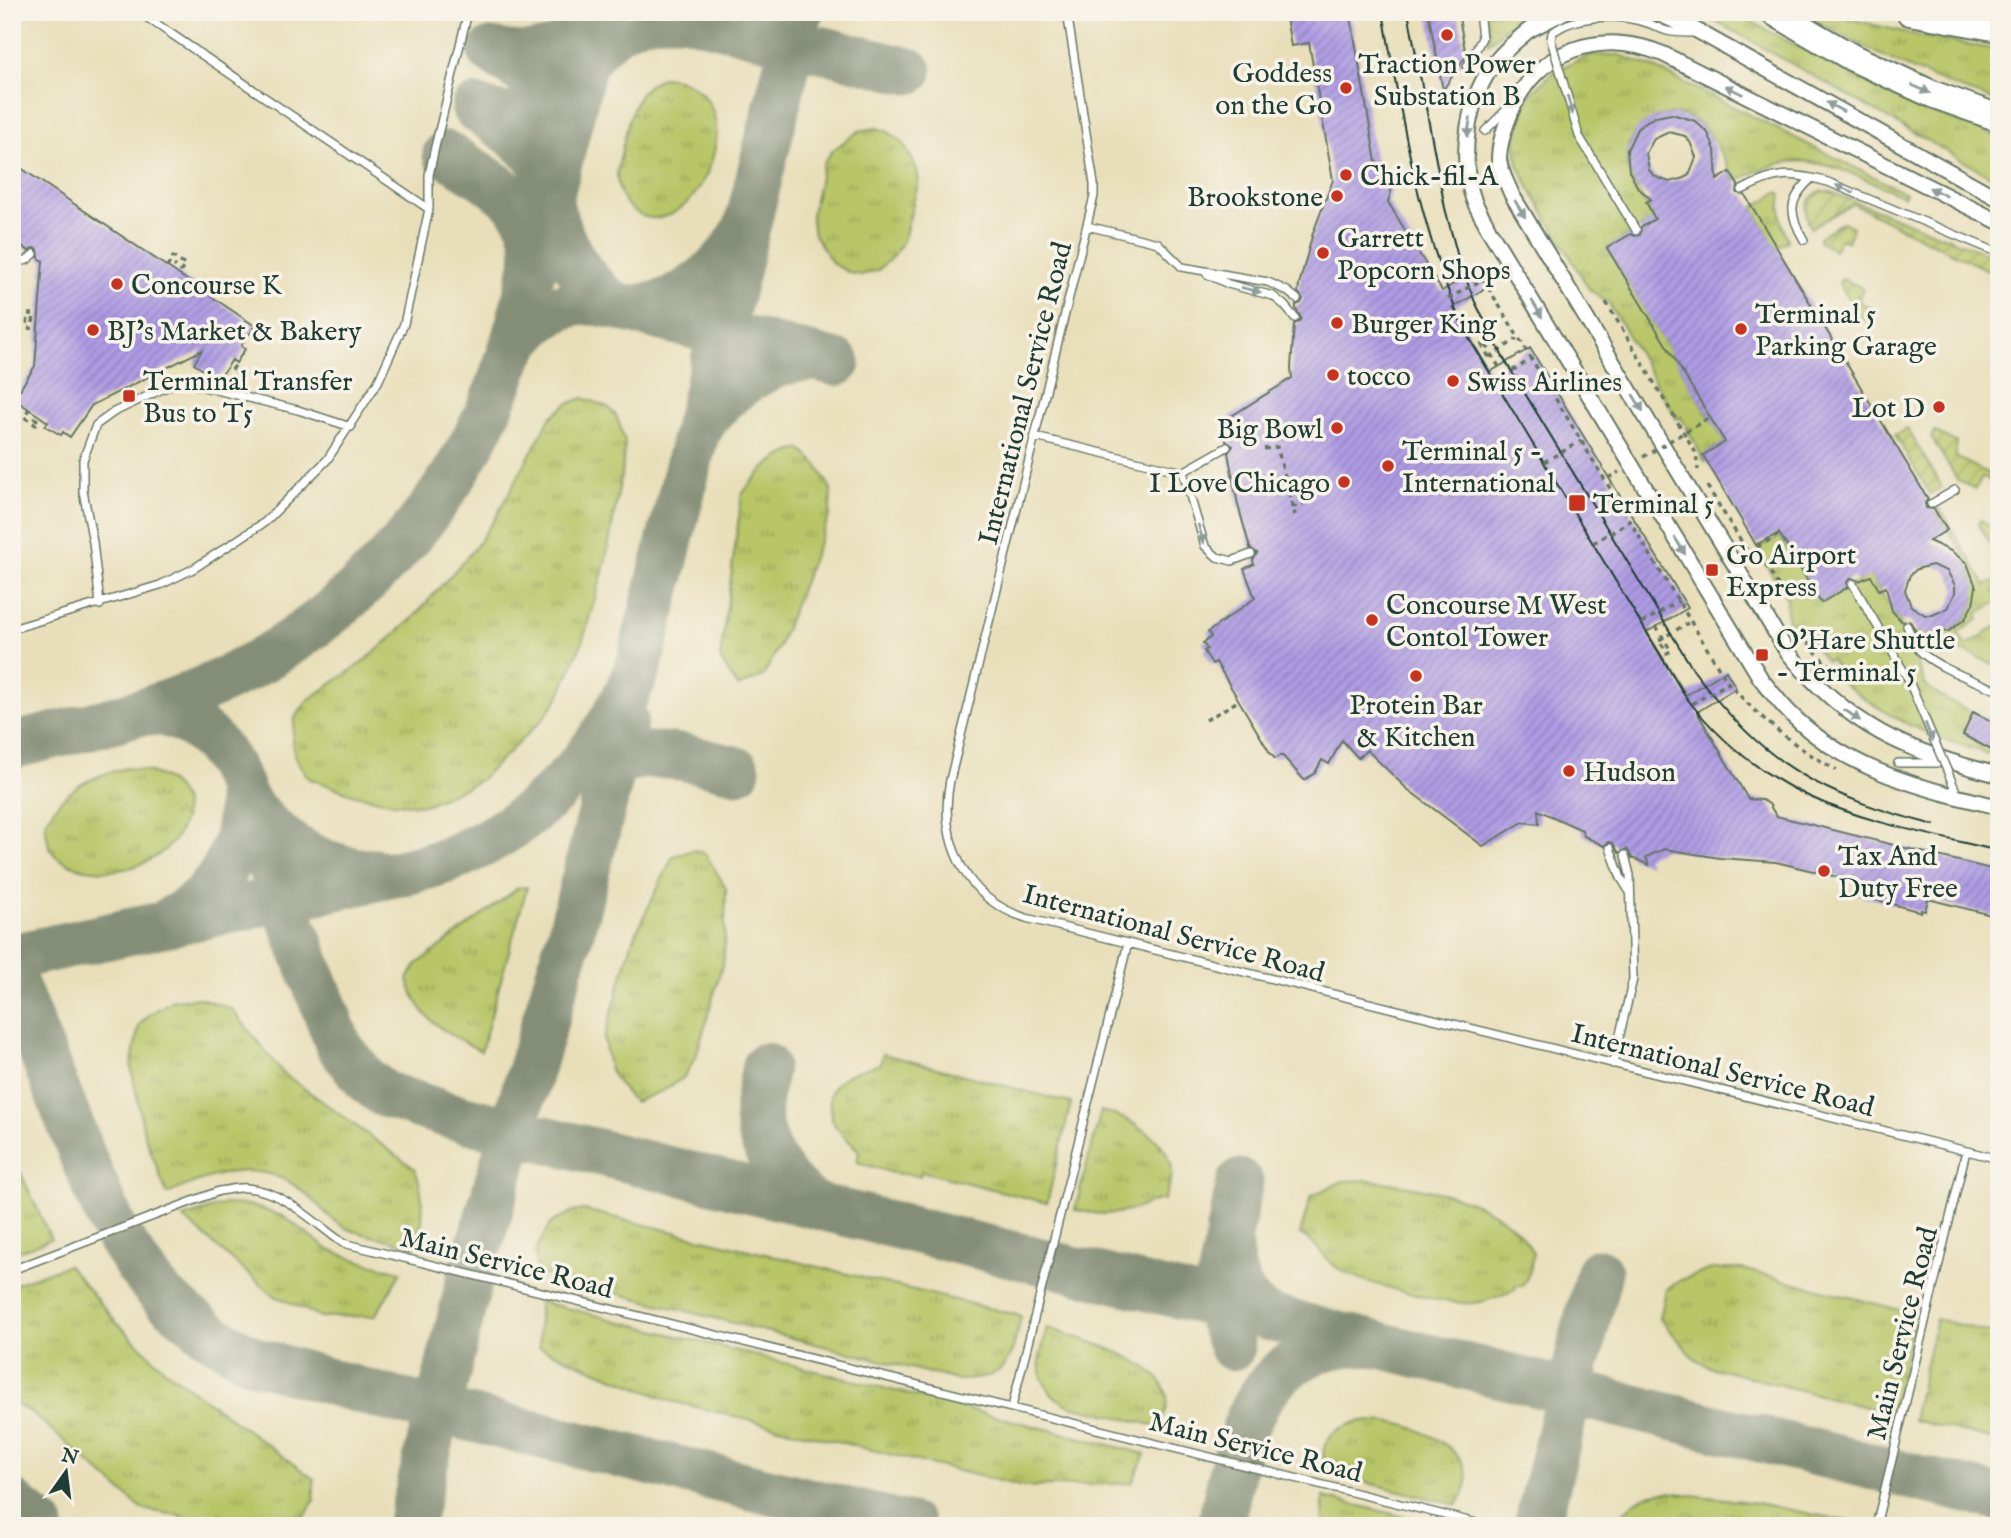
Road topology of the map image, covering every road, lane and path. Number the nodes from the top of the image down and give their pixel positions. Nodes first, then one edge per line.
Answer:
1 (139, 12) edge
2 (468, 12) edge
3 (1067, 12) edge
4 (1479, 12) edge
5 (1564, 12) edge
6 (1654, 12) edge
7 (1774, 12) edge
8 (1910, 12) edge
9 (1999, 28) edge
10 (1702, 33) junction
11 (1466, 67) dead end
12 (1517, 99) junction
13 (1999, 118) edge
14 (1485, 131) dead end
15 (1812, 178) junction
16 (1742, 190) dead end
17 (1999, 199) edge
18 (429, 209) junction
19 (1999, 222) edge
20 (1087, 226) junction
21 (1636, 230) dead end
22 (1804, 240) dead end
23 (1999, 253) edge
24 (34, 254) dead end
25 (12, 264) edge
26 (174, 265) dead end
27 (167, 267) dead end
28 (1200, 271) junction
29 (1483, 279) dead end
30 (1297, 299) dead end
31 (1448, 299) dead end
32 (1606, 302) dead end
33 (1294, 318) dead end
34 (33, 323) dead end
35 (37, 329) dead end
36 (1517, 339) dead end
37 (1532, 359) dead end
38 (1499, 367) dead end
39 (229, 375) dead end
40 (221, 376) dead end
41 (1495, 381) dead end
42 (29, 409) dead end
43 (31, 416) dead end
44 (1710, 417) dead end
45 (351, 427) junction
46 (1035, 437) junction
47 (1581, 441) dead end
48 (1227, 447) dead end
49 (1264, 449) dead end
50 (1641, 458) dead end
51 (1544, 461) dead end
52 (1182, 472) junction
53 (1619, 472) dead end
54 (1608, 478) dead end
55 (1955, 490) dead end
56 (1931, 504) dead end
57 (1303, 505) dead end
58 (1293, 507) junction
59 (1295, 515) dead end
60 (1630, 521) dead end
61 (1780, 534) dead end
62 (1593, 543) dead end
63 (1748, 552) junction
64 (1251, 554) dead end
65 (1853, 584) dead end
66 (1786, 599) dead end
67 (1679, 601) dead end
68 (100, 605) junction
69 (1642, 623) dead end
70 (1688, 623) dead end
71 (1656, 626) dead end
72 (1907, 626) dead end
73 (12, 629) edge
74 (1801, 639) dead end
75 (1833, 662) dead end
76 (1728, 683) dead end
77 (1999, 691) edge
78 (1238, 701) dead end
79 (1692, 704) dead end
80 (1206, 720) dead end
81 (1952, 763) junction
82 (1898, 764) dead end
83 (1999, 775) edge
84 (1958, 797) junction
85 (1999, 807) edge
86 (1610, 848) dead end
87 (1625, 855) dead end
88 (1629, 892) junction
89 (1128, 943) junction
90 (1612, 1064) junction
91 (1966, 1151) junction
92 (1999, 1159) edge
93 (12, 1270) edge
94 (1012, 1407) junction
95 (1489, 1526) edge
96 (1876, 1526) edge

1 - 18 lane
2 - 18 lane
3 - 20 lane, International Service Road
4 - 11 lane
5 -> 84 street, bridge
6 - 10 street
7 -> 13 highway
8 - 9 highway
17 -> 10 street
10 -> 21 lane, bridge
12 - 14 lane
19 -> 12 street
12 -> 81 street
15 - 16 lane
15 - 22 lane
23 -> 15 lane
18 - 45 lane
20 - 28 lane
20 - 46 lane, International Service Road
24 - 25 lane
26 - 27 path
28 - 30 lane
28 -> 33 lane
29 - 31 path, bridge
32 - 63 path
34 - 35 path
36 - 38 path, bridge
37 - 41 path, bridge
39 - 40 path
42 - 43 path
44 - 50 path, bridge
45 - 68 lane
45 - 68 lane
46 - 52 lane
46 - 89 lane, International Service Road
47 - 51 path, bridge
48 - 52 lane
49 - 58 path
52 -> 64 lane
53 - 54 path, bridge
55 - 56 lane
57 - 58 path
58 - 59 path
60 - 62 path, bridge
61 - 63 path
63 - 66 path
65 -> 84 lane, bridge
67 - 69 path, bridge
68 - 73 lane
70 - 71 path, bridge
72 - 77 lane
74 - 75 path
76 - 79 path, bridge
78 - 80 path
81 - 82 lane
81 - 83 street
84 - 85 street
86 - 88 lane
87 - 88 lane
88 - 90 lane
89 - 90 lane, International Service Road
89 - 94 lane
90 - 91 lane, International Service Road
91 - 92 lane, International Service Road
91 - 96 lane, Main Service Road
93 - 94 lane, Main Service Road
94 - 95 lane, Main Service Road

